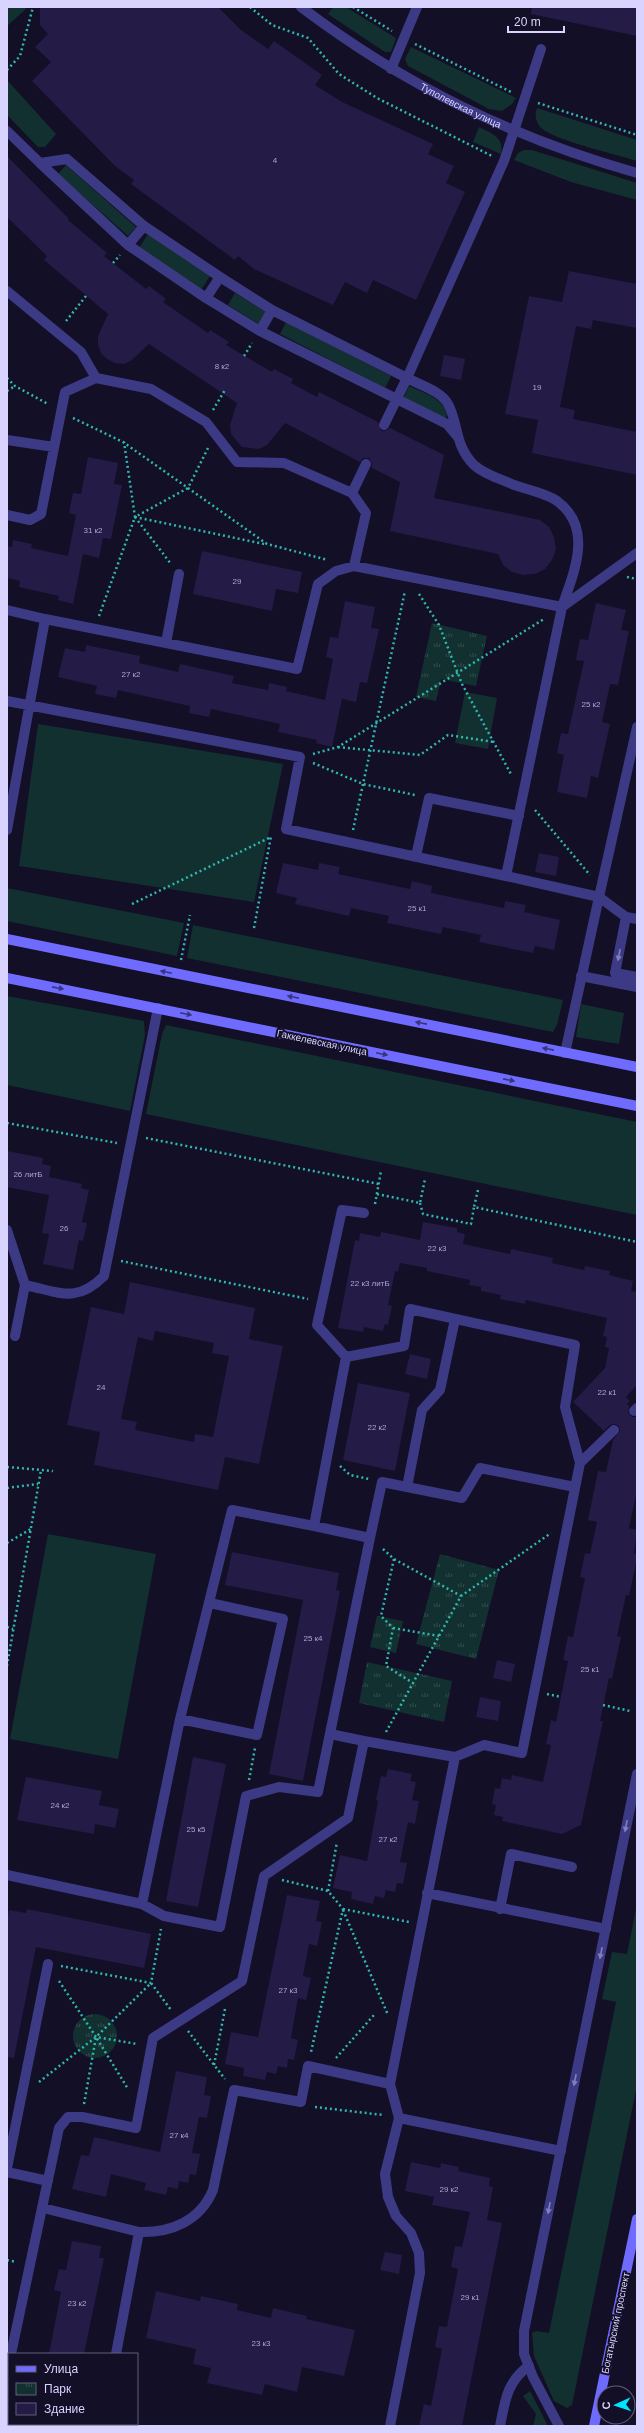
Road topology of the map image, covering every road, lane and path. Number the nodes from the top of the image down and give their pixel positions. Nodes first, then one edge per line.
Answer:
1 (33, 7) edge
2 (250, 7) edge
3 (301, 7) edge
4 (353, 7) edge
5 (417, 7) edge
6 (405, 39) junction
7 (541, 49) dead end
8 (391, 69) junction
9 (7, 70) edge
10 (524, 98) junction
11 (513, 130) junction
12 (7, 131) edge
13 (637, 135) edge
14 (495, 157) dead end
15 (40, 163) junction
16 (637, 173) edge
17 (144, 226) junction
18 (128, 245) junction
19 (220, 277) junction
20 (7, 291) edge
21 (86, 296) dead end
22 (206, 298) junction
23 (272, 310) junction
24 (260, 331) junction
25 (57, 333) junction
26 (7, 378) edge
27 (96, 378) junction
28 (407, 378) junction
29 (15, 386) junction
30 (225, 390) dead end
31 (7, 391) edge
32 (397, 400) junction
33 (61, 412) junction
34 (206, 422) junction
35 (384, 426) dead end
36 (215, 434) junction
37 (457, 436) junction
38 (7, 440) edge
39 (123, 442) junction
40 (54, 447) junction
41 (366, 464) dead end
42 (188, 488) junction
43 (352, 493) junction
44 (7, 515) edge
45 (135, 517) junction
46 (267, 544) junction
47 (637, 552) edge
48 (354, 566) junction
49 (179, 574) joint
50 (408, 576) junction
51 (562, 607) junction
52 (7, 610) edge
53 (45, 619) junction
54 (94, 629) junction
55 (166, 643) junction
56 (458, 672) junction
57 (7, 702) edge
58 (28, 705) junction
59 (376, 723) junction
60 (637, 727) edge
61 (494, 742) junction
62 (338, 747) junction
63 (370, 751) junction
64 (300, 757) junction
65 (362, 784) junction
66 (523, 796) junction
67 (429, 798) junction
68 (518, 816) junction
69 (286, 829) junction
70 (7, 830) edge
71 (271, 837) junction
72 (350, 842) junction
73 (416, 856) junction
74 (506, 876) junction
75 (600, 892) junction
76 (132, 904) dead end
77 (190, 915) dead end
78 (626, 917) junction
79 (637, 919) edge
80 (254, 928) dead end
81 (7, 939) edge
82 (178, 974) junction
83 (582, 976) junction
84 (637, 977) edge
85 (7, 978) edge
86 (637, 987) edge
87 (158, 1008) junction
88 (565, 1052) junction
89 (637, 1067) edge
90 (637, 1106) edge
91 (7, 1122) edge
92 (145, 1131) dead end
93 (121, 1144) dead end
94 (381, 1171) dead end
95 (425, 1179) dead end
96 (379, 1184) junction
97 (478, 1190) dead end
98 (377, 1194) junction
99 (420, 1203) junction
100 (474, 1207) junction
101 (364, 1213) joint
102 (7, 1230) edge
103 (637, 1242) edge
104 (108, 1258) junction
105 (25, 1285) junction
106 (322, 1302) junction
107 (454, 1319) junction
108 (15, 1336) dead end
109 (346, 1357) junction
110 (614, 1430) dead end
111 (328, 1455) junction
112 (580, 1463) junction
113 (7, 1467) edge
114 (41, 1470) junction
115 (52, 1471) dead end
116 (382, 1482) junction
117 (38, 1484) junction
118 (407, 1487) junction
119 (575, 1487) junction
120 (7, 1488) edge
121 (570, 1520) junction
122 (314, 1526) junction
123 (31, 1529) junction
124 (370, 1538) junction
125 (7, 1543) edge
126 (394, 1559) junction
127 (461, 1596) junction
128 (210, 1603) junction
129 (7, 1627) edge
130 (393, 1628) junction
131 (13, 1629) junction
132 (439, 1636) junction
133 (7, 1666) edge
134 (413, 1683) junction
135 (555, 1695) dead end
136 (561, 1697) dead end
137 (603, 1705) dead end
138 (630, 1711) dead end
139 (180, 1719) junction
140 (330, 1734) junction
141 (257, 1735) junction
142 (364, 1741) junction
143 (379, 1744) junction
144 (455, 1757) junction
145 (637, 1774) edge
146 (246, 1796) junction
147 (341, 1823) junction
148 (572, 1866) dead end
149 (7, 1875) edge
150 (264, 1876) junction
151 (328, 1891) junction
152 (427, 1893) junction
153 (142, 1904) junction
154 (343, 1909) junction
155 (500, 1909) junction
156 (164, 1916) junction
157 (421, 1925) junction
158 (606, 1928) junction
159 (48, 1964) junction
160 (151, 1983) junction
161 (228, 1990) junction
162 (374, 2015) dead end
163 (389, 2018) dead end
164 (179, 2020) junction
165 (96, 2037) junction
166 (152, 2047) junction
167 (214, 2065) junction
168 (308, 2066) junction
169 (326, 2070) junction
170 (390, 2084) junction
171 (234, 2090) junction
172 (21, 2096) junction
173 (301, 2102) junction
174 (140, 2108) junction
175 (82, 2117) junction
176 (399, 2118) junction
177 (560, 2151) junction
178 (7, 2168) edge
179 (7, 2172) edge
180 (48, 2181) junction
181 (42, 2208) junction
182 (637, 2219) edge
183 (139, 2232) junction
184 (11, 2353) edge
185 (116, 2353) edge
186 (528, 2366) junction
187 (390, 2426) edge
188 (500, 2426) edge
189 (559, 2426) edge
190 (594, 2426) edge

1 - 9 path
2 - 14 path
3 - 8 street, Туполевская улица
4 - 6 path
5 - 6 street
6 - 8 street
6 - 10 path
7 - 10 street
8 - 11 street, Туполевская улица
10 - 11 street
10 - 13 path
11 - 16 street, Туполевская улица
11 - 28 street
12 - 15 street
15 - 17 street
15 - 18 street
17 - 18 street
17 - 19 street
18 - 22 street
19 - 22 street
19 - 23 street
20 - 25 street
21 - 25 path
22 - 24 street
23 - 24 street
23 - 28 street
24 - 32 street
25 - 27 street
26 - 29 path
27 - 33 street
27 - 34 street
28 - 32 street
28 - 37 street
29 - 31 path
29 - 33 path
30 - 34 path
32 - 35 street
32 - 37 street
33 - 39 path
33 - 40 street
34 - 36 street
36 - 42 path
36 - 43 street
37 - 51 street
38 - 40 street
39 - 42 path
39 - 45 path
40 - 44 street
41 - 43 street
42 - 45 path
42 - 46 path
43 - 48 street
45 - 46 path
45 - 49 path
45 - 54 path
46 - 48 path
47 - 51 street
48 - 50 street
48 - 55 street
49 - 55 street
50 - 51 street
50 - 56 path
50 - 59 path
51 - 56 path
51 - 66 street
52 - 53 street
53 - 54 street
53 - 58 street
54 - 55 street
56 - 59 path
56 - 61 path
57 - 58 street
58 - 64 street
58 - 70 street
59 - 62 path
59 - 63 path
60 - 75 street
61 - 63 path
61 - 66 path
62 - 63 path
62 - 64 path
63 - 65 path
64 - 65 path
64 - 69 street
65 - 67 path
65 - 72 path
66 - 68 street
66 - 75 path
67 - 68 street
67 - 73 street
68 - 74 street
69 - 71 path
69 - 72 street
71 - 76 path
71 - 80 path
72 - 73 street
73 - 74 street
74 - 75 street
75 - 78 street
75 - 83 street
77 - 82 path
78 - 79 street
78 -> 84 street
82 -> 81 main road
88 -> 82 main road
83 - 86 street
83 - 88 street
85 -> 87 main road, Гаккелевская улица
87 -> 90 main road, Гаккелевская улица
87 - 104 street
88 - 89 main road
91 - 93 path
92 - 96 path
94 - 96 path
95 - 99 path
96 - 98 path
97 - 100 path
98 - 99 path
98 - 101 path
99 - 100 path
100 - 103 path
101 - 106 street
102 - 105 street
104 - 105 street
104 - 106 path
105 - 108 street
106 - 109 street
107 - 109 street
107 - 112 street
107 - 118 street
109 - 111 street
110 - 112 street
111 - 116 path
111 - 122 street
112 - 119 street
113 - 114 path
114 - 115 path
114 - 117 path
116 - 118 street
116 - 124 street
117 - 120 path
117 - 123 path
118 - 119 street
119 - 121 street
121 - 127 path
121 - 144 street
122 - 124 street
122 - 128 street
123 - 125 path
123 - 131 path
124 - 126 path
124 - 140 street
126 - 127 path
126 - 130 path
127 - 132 path
128 - 139 street
128 - 141 street
129 - 131 path
130 - 132 path
130 - 134 path
131 - 133 path
132 - 134 path
134 - 143 path
135 - 136 path
137 - 138 path
139 - 141 street
139 - 153 street
140 - 142 street
140 - 146 street
141 - 146 path
142 - 143 street
142 - 147 street
143 - 144 street
144 - 152 street
145 -> 158 street
146 - 156 street
147 - 150 street
147 - 151 path
148 - 155 street
149 - 153 street
150 - 151 path
150 - 161 street
151 - 154 path
152 - 155 street
152 - 157 street
153 - 156 street
154 - 157 path
154 - 163 path
154 - 168 path
155 - 158 street
156 - 160 path
157 - 170 street
158 -> 177 street
159 - 160 path
159 - 165 path
159 - 172 street
160 - 164 path
160 - 165 path
161 - 164 street
161 - 167 path
162 - 169 path
164 - 166 street
164 - 167 path
165 - 166 path
165 - 172 path
165 - 174 path
165 - 175 path
166 - 174 street
167 - 171 path
168 - 169 street
168 - 173 street
169 - 170 street
170 - 176 street
171 - 173 street
171 - 183 street
172 - 178 street
173 - 176 path
174 - 175 street
175 - 180 street
176 - 177 street
176 - 187 street
177 -> 186 street
179 - 180 street
180 - 181 street
181 - 183 street
181 - 184 street
182 - 190 main road, Богатырский проспект
183 - 185 street
186 - 188 street
186 - 189 street

